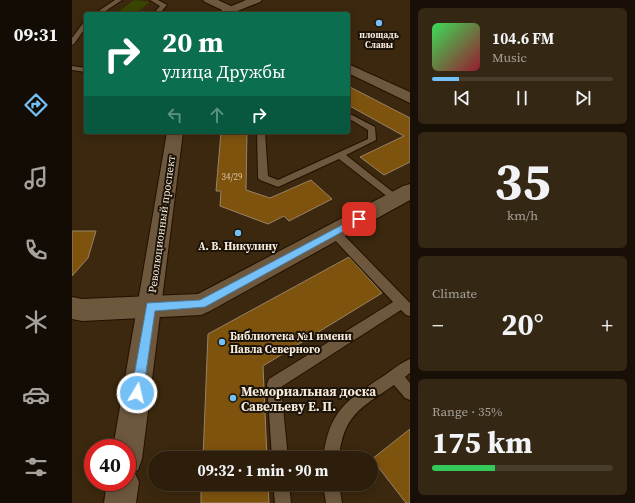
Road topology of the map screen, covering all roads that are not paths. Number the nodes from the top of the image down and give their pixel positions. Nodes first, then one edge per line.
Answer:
1 (119, 0) edge
2 (153, 0) edge
3 (209, 0) edge
4 (256, 0) edge
5 (100, 12) edge
6 (158, 12) edge
7 (229, 12) edge
8 (233, 12) edge
9 (84, 26) edge
10 (72, 43) edge
11 (72, 68) edge
12 (350, 69) edge
13 (84, 70) edge
14 (410, 98) edge
15 (350, 116) edge
16 (175, 134) edge
17 (261, 134) edge
18 (340, 155) junction
19 (403, 195) edge
20 (334, 232) junction
21 (150, 307) junction
22 (406, 307) edge
23 (72, 308) edge
24 (410, 365) edge
25 (395, 376) junction
26 (410, 393) edge
27 (130, 439) edge
28 (279, 451) edge
29 (331, 451) edge
30 (122, 491) edge
31 (282, 491) edge
32 (332, 491) edge
33 (120, 503) edge
34 (283, 503) edge
35 (334, 503) edge

1 - 5 lane
2 - 6 lane
3 - 7 street
4 - 8 street
9 - 10 lane
11 - 13 lane
12 - 14 street
15 - 18 lane
16 - 21 street, Революционный проспект
17 - 18 lane
18 - 19 lane
19 - 20 street
20 - 21 street
20 - 22 lane
21 - 23 street
21 - 27 street, Революционный проспект
22 - 28 lane
24 - 25 lane
25 - 26 lane
25 - 29 lane
30 - 33 street
31 - 34 lane
32 - 35 lane

